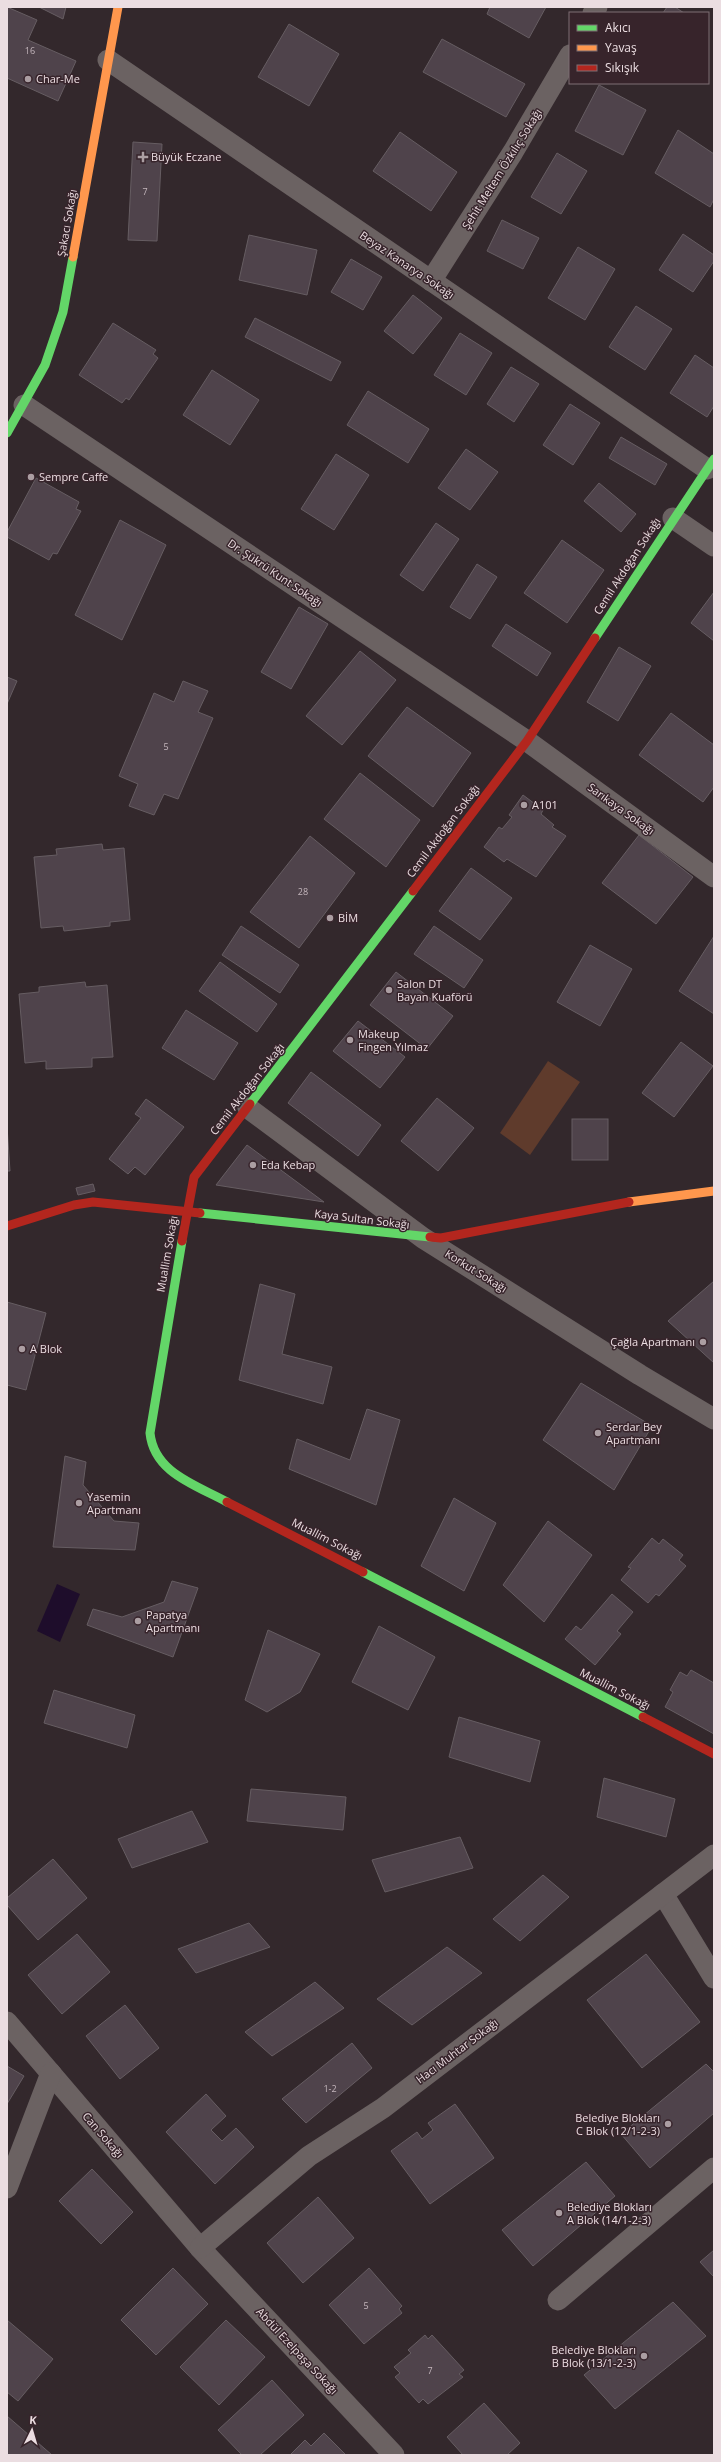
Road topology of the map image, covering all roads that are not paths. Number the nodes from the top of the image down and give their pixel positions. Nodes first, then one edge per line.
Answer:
1 (118, 7) edge
2 (569, 57) edge
3 (108, 60) junction
4 (431, 281) junction
5 (24, 405) junction
6 (7, 433) edge
7 (711, 464) edge
8 (673, 518) junction
9 (714, 546) edge
10 (527, 741) junction
11 (714, 877) edge
12 (248, 1108) junction
13 (714, 1191) edge
14 (186, 1211) junction
15 (7, 1226) edge
16 (423, 1238) junction
17 (714, 1419) edge
18 (714, 1754) edge
19 (714, 1855) edge
20 (663, 1894) junction
21 (714, 1978) edge
22 (7, 2022) edge
23 (51, 2073) junction
24 (714, 2168) edge
25 (7, 2188) edge
26 (200, 2248) junction
27 (558, 2300) dead end
28 (394, 2455) edge

1 - 3 street, Şakacı Sokağı
2 - 4 street, Şehit Meltem Özkılıç Sokağı
3 - 4 street, Beyaz Kanarya Sokağı
3 - 5 street, Şakacı Sokağı
4 - 7 street, Beyaz Kanarya Sokağı
5 - 6 street, Şakacı Sokağı
5 - 10 street, Dr. Şükrü Kunt Sokağı
7 - 8 street, Cemil Akdoğan Sokağı
8 - 9 street
8 - 10 street, Cemil Akdoğan Sokağı
10 - 11 street, Sarıkaya Sokağı
10 - 12 street, Cemil Akdoğan Sokağı
12 - 14 street, Cemil Akdoğan Sokağı
12 - 16 street, Korkut Sokağı
13 - 16 street, Kaya Sultan Sokağı
14 - 15 street, Kaya Sultan Sokağı
14 - 16 street, Kaya Sultan Sokağı
14 - 18 street, Muallim Sokağı
16 - 17 street, Korkut Sokağı
19 - 20 street, Hacı Muhtar Sokağı
20 - 21 street
20 - 26 street, Hacı Muhtar Sokağı
22 - 23 street, Can Sokağı
23 - 25 street
23 - 26 street, Can Sokağı
24 - 27 street
26 - 28 street, Abdül Ezelpaşa Sokağı

